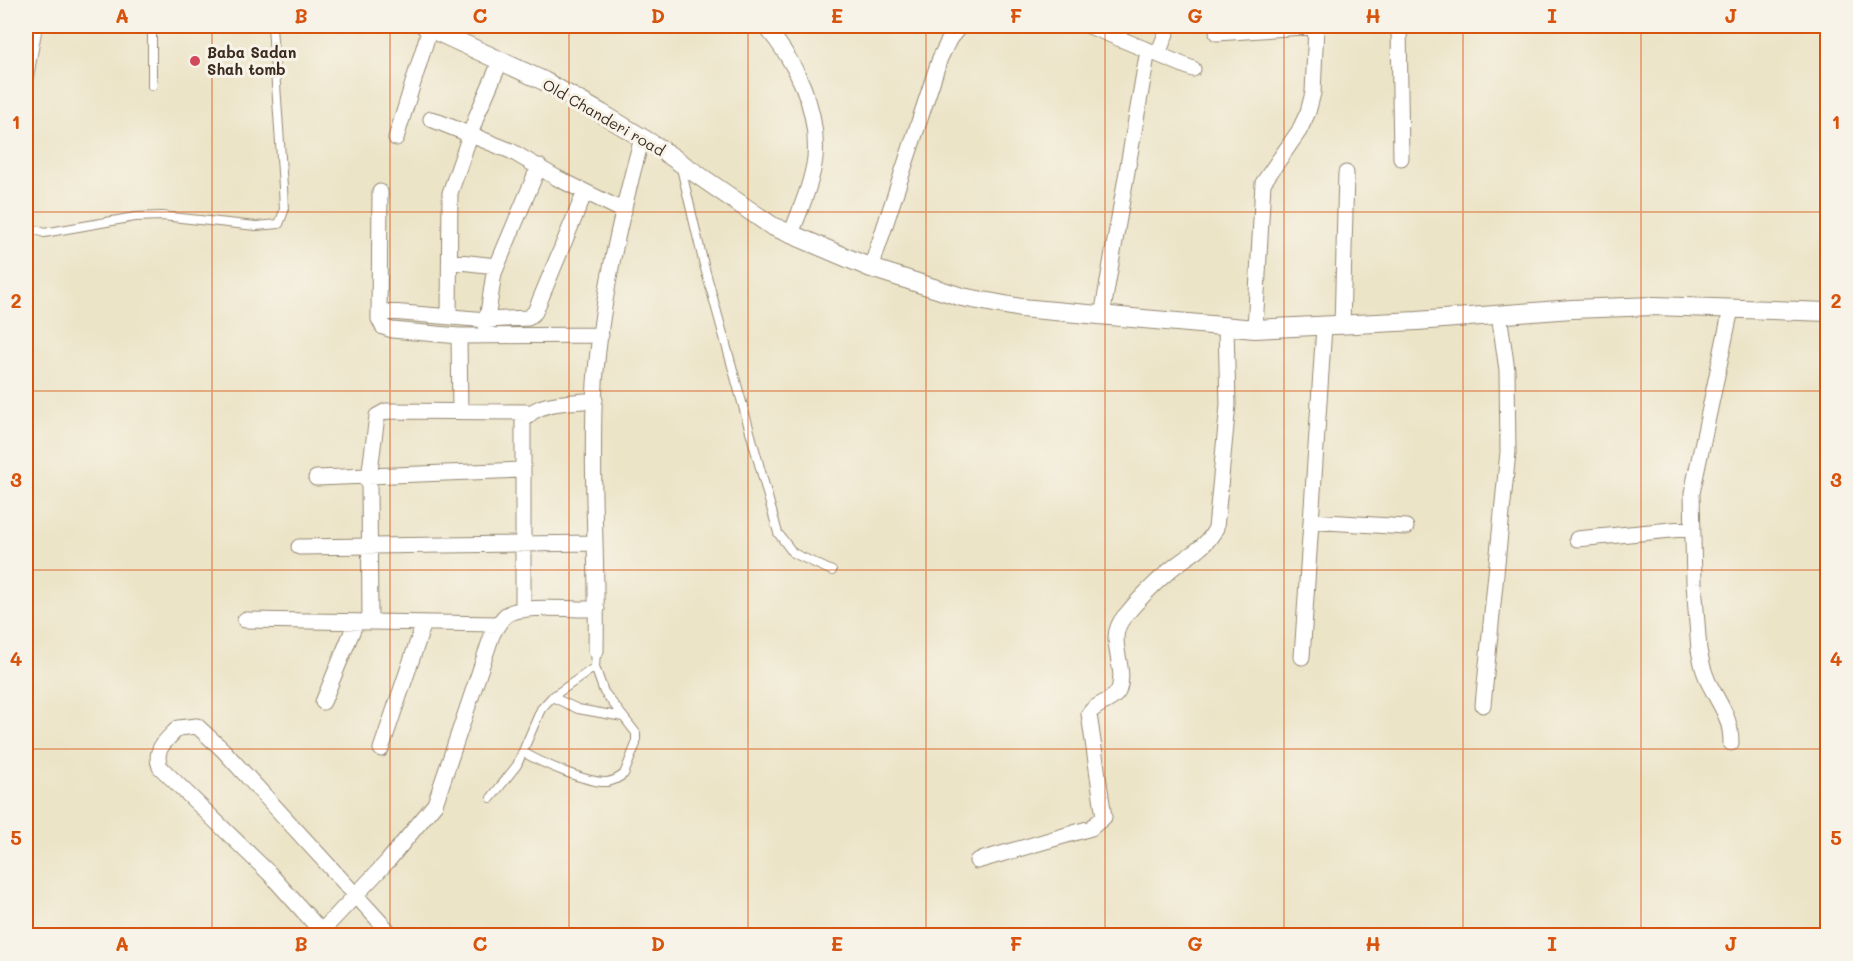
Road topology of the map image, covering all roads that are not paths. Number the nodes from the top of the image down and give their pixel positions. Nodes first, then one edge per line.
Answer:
1 (38, 26) edge
2 (152, 26) edge
3 (272, 26) edge
4 (765, 26) edge
5 (960, 26) edge
6 (1089, 26) edge
7 (1169, 26) edge
8 (1316, 26) edge
9 (1399, 26) edge
10 (428, 27) edge
11 (1217, 33) dead end
12 (1153, 52) junction
13 (501, 60) junction
14 (1193, 69) dead end
15 (152, 86) dead end
16 (26, 94) edge
17 (431, 119) dead end
18 (470, 134) junction
19 (396, 138) dead end
20 (642, 138) junction
21 (1401, 158) dead end
22 (680, 163) junction
23 (539, 166) junction
24 (1346, 173) dead end
25 (380, 192) dead end
26 (585, 192) junction
27 (624, 211) junction
28 (26, 221) edge
29 (782, 230) junction
30 (451, 261) junction
31 (496, 266) junction
32 (871, 268) junction
33 (1731, 309) junction
34 (379, 311) junction
35 (1827, 312) edge
36 (1499, 314) junction
37 (449, 316) junction
38 (1102, 316) junction
39 (487, 320) junction
40 (1333, 326) junction
41 (1226, 327) junction
42 (1255, 329) junction
43 (601, 335) junction
44 (459, 336) junction
45 (486, 336) junction
46 (595, 400) junction
47 (460, 412) junction
48 (528, 412) junction
49 (521, 470) junction
50 (316, 478) dead end
51 (369, 478) junction
52 (1311, 521) junction
53 (1406, 527) dead end
54 (1692, 528) junction
55 (1577, 539) dead end
56 (522, 543) junction
57 (595, 543) junction
58 (369, 546) junction
59 (299, 547) dead end
60 (832, 571) dead end
61 (597, 609) junction
62 (523, 610) junction
63 (245, 620) dead end
64 (363, 622) junction
65 (424, 623) junction
66 (498, 624) junction
67 (596, 651) joint
68 (1302, 657) dead end
69 (596, 667) junction
70 (552, 698) junction
71 (323, 702) dead end
72 (1483, 705) dead end
73 (623, 717) junction
74 (1731, 743) dead end
75 (381, 749) dead end
76 (523, 752) junction
77 (491, 798) dead end
78 (977, 861) dead end
79 (355, 896) junction
80 (319, 933) edge
81 (393, 936) edge

1 - 16 lane
2 - 15 lane
3 - 28 lane
4 - 29 street
5 - 32 street
6 - 12 street
7 - 12 street
8 - 11 street
8 - 42 street
9 - 21 street
10 - 13 street, Old Chanderi road
10 - 19 street
12 - 14 street
12 - 38 street
13 - 18 street
13 - 20 street, Old Chanderi road
17 - 18 street
18 - 23 street
18 - 30 street
20 - 22 street, Old Chanderi road
20 - 27 street
22 - 29 street, Old Chanderi road
22 - 60 lane
23 - 26 street
23 - 31 street
24 - 40 street
25 - 34 street
26 - 27 street
26 - 39 street
27 - 43 street
29 - 32 street, Old Chanderi road
30 - 31 street
30 - 37 street
31 - 39 street
32 - 38 street, Old Chanderi road
33 - 35 street, Old Chanderi road
33 - 36 street, Old Chanderi road
33 - 54 street
34 - 37 street
34 - 44 street
36 - 40 street, Old Chanderi road
36 - 72 street
37 - 39 street
38 - 41 street, Old Chanderi road
39 - 45 street
40 - 42 street, Old Chanderi road
40 - 52 street
41 - 42 street, Old Chanderi road
41 - 78 street
43 - 45 street
43 - 46 street
44 - 45 street
44 - 47 street
46 - 48 street
46 - 57 street
47 - 48 street
47 - 51 street
48 - 49 street
49 - 51 street
49 - 56 street
50 - 51 street
51 - 58 street
52 - 53 street
52 - 68 street
54 - 55 street
54 - 74 street
56 - 57 street
56 - 58 street
56 - 62 street
57 - 61 street
58 - 59 street
58 - 64 street
61 - 62 street
61 - 67 street
62 - 66 street
63 - 64 street
64 - 65 street
64 - 71 street
65 - 66 street
65 - 75 street
66 - 79 street
67 - 69 lane
69 - 70 lane
69 - 73 lane
70 - 73 lane
70 - 76 lane
73 - 76 lane
76 - 77 lane
79 - 80 street
79 - 80 street
79 - 81 street

